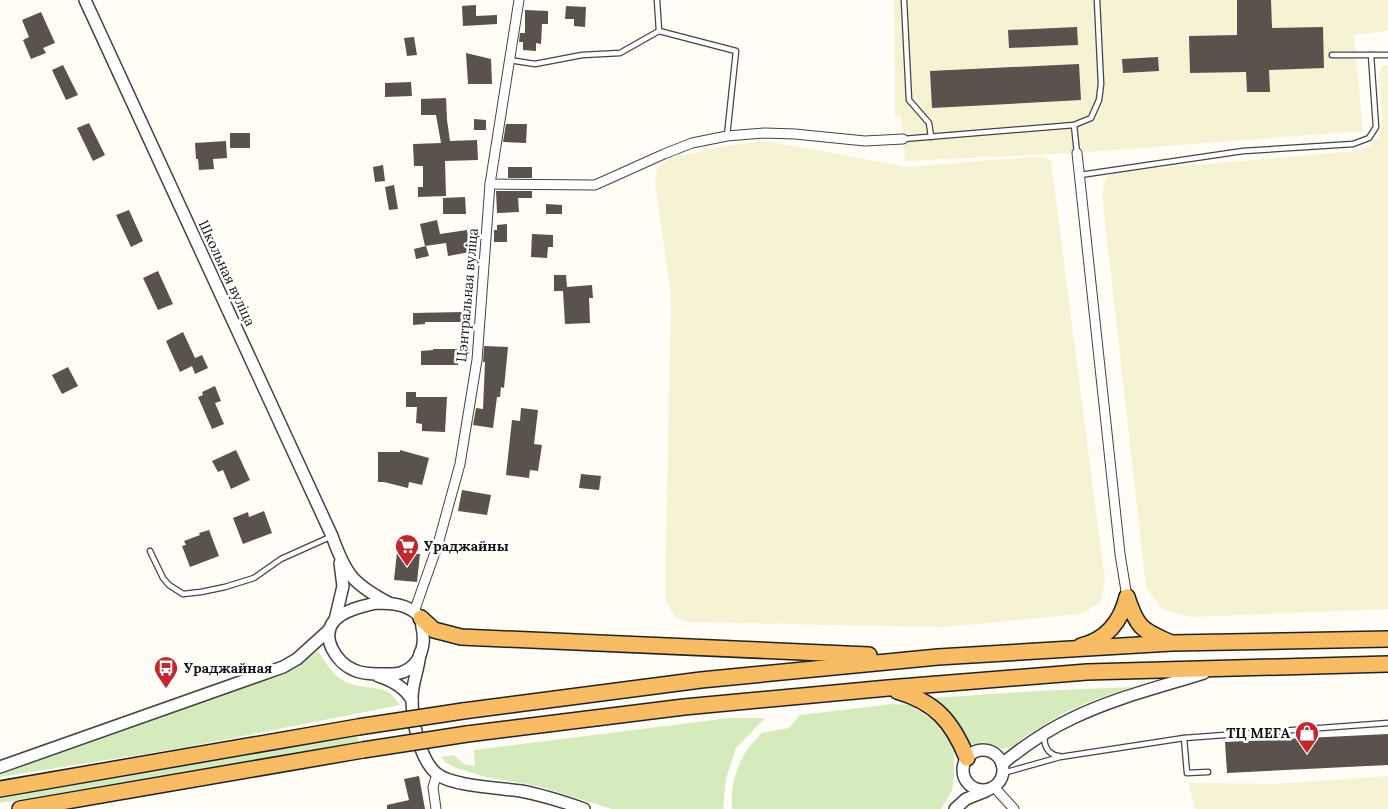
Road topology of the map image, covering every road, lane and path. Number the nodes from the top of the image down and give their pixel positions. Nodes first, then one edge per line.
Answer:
1 (85, 0) edge
2 (519, 0) edge
3 (657, 0) edge
4 (904, 0) edge
5 (1097, 0) edge
6 (659, 31) junction
7 (1388, 54) edge
8 (1332, 55) dead end
9 (1371, 55) junction
10 (509, 60) junction
11 (1074, 125) junction
12 (727, 136) junction
13 (931, 137) junction
14 (903, 139) joint
15 (1077, 153) joint
16 (1080, 175) junction
17 (490, 184) junction
18 (332, 536) junction
19 (150, 551) dead end
20 (340, 559) junction
21 (1127, 597) junction
22 (389, 603) junction
23 (418, 615) junction
24 (332, 625) junction
25 (1388, 638) edge
26 (1172, 643) junction
27 (1068, 650) junction
28 (420, 653) junction
29 (938, 657) junction
30 (1388, 664) edge
31 (1216, 669) junction
32 (369, 674) junction
33 (888, 688) junction
34 (412, 700) junction
35 (1388, 724) edge
36 (1045, 733) junction
37 (1184, 738) junction
38 (1060, 757) junction
39 (967, 758) junction
40 (0, 767) edge
41 (1002, 768) junction
42 (1208, 772) dead end
43 (437, 774) junction
44 (964, 777) junction
45 (0, 789) edge
46 (990, 789) junction
47 (20, 809) edge
48 (436, 809) edge
49 (584, 809) edge
50 (955, 809) edge
51 (1014, 809) edge

1 - 18 street, Школьная вуліца
2 - 10 street, Цэнтральная вуліца
3 - 6 lane
4 - 13 lane
5 - 11 lane
6 - 10 lane
6 - 12 lane
7 - 9 lane
8 - 9 lane
9 - 16 lane
10 - 17 street, Цэнтральная вуліца
11 - 13 lane
11 - 15 lane
12 - 14 street
12 - 17 street
13 - 14 lane
15 - 16 street
16 - 21 street
17 - 23 street, Цэнтральная вуліца
18 - 19 lane
18 - 20 street, Школьная вуліца
20 - 22 street
20 - 24 street
21 - 26 highway
21 - 27 highway
22 - 23 street
22 - 24 street
23 - 28 street
23 - 29 highway
24 - 32 street
24 - 40 street
25 - 26 highway
26 - 27 highway
27 - 29 highway
28 - 32 street
28 - 34 street
29 - 45 highway, bridge
30 - 31 highway
31 - 33 highway
31 - 36 street
32 - 34 street
33 - 39 highway
33 - 47 highway, bridge
34 - 43 street
35 - 37 lane
36 - 38 lane
36 - 41 street
37 - 38 lane
37 - 42 lane
38 - 41 lane
39 - 41 street
39 - 44 street
41 - 46 street
43 - 48 street
43 - 49 street
44 - 46 street
44 - 50 street
46 - 50 street
46 - 51 street

